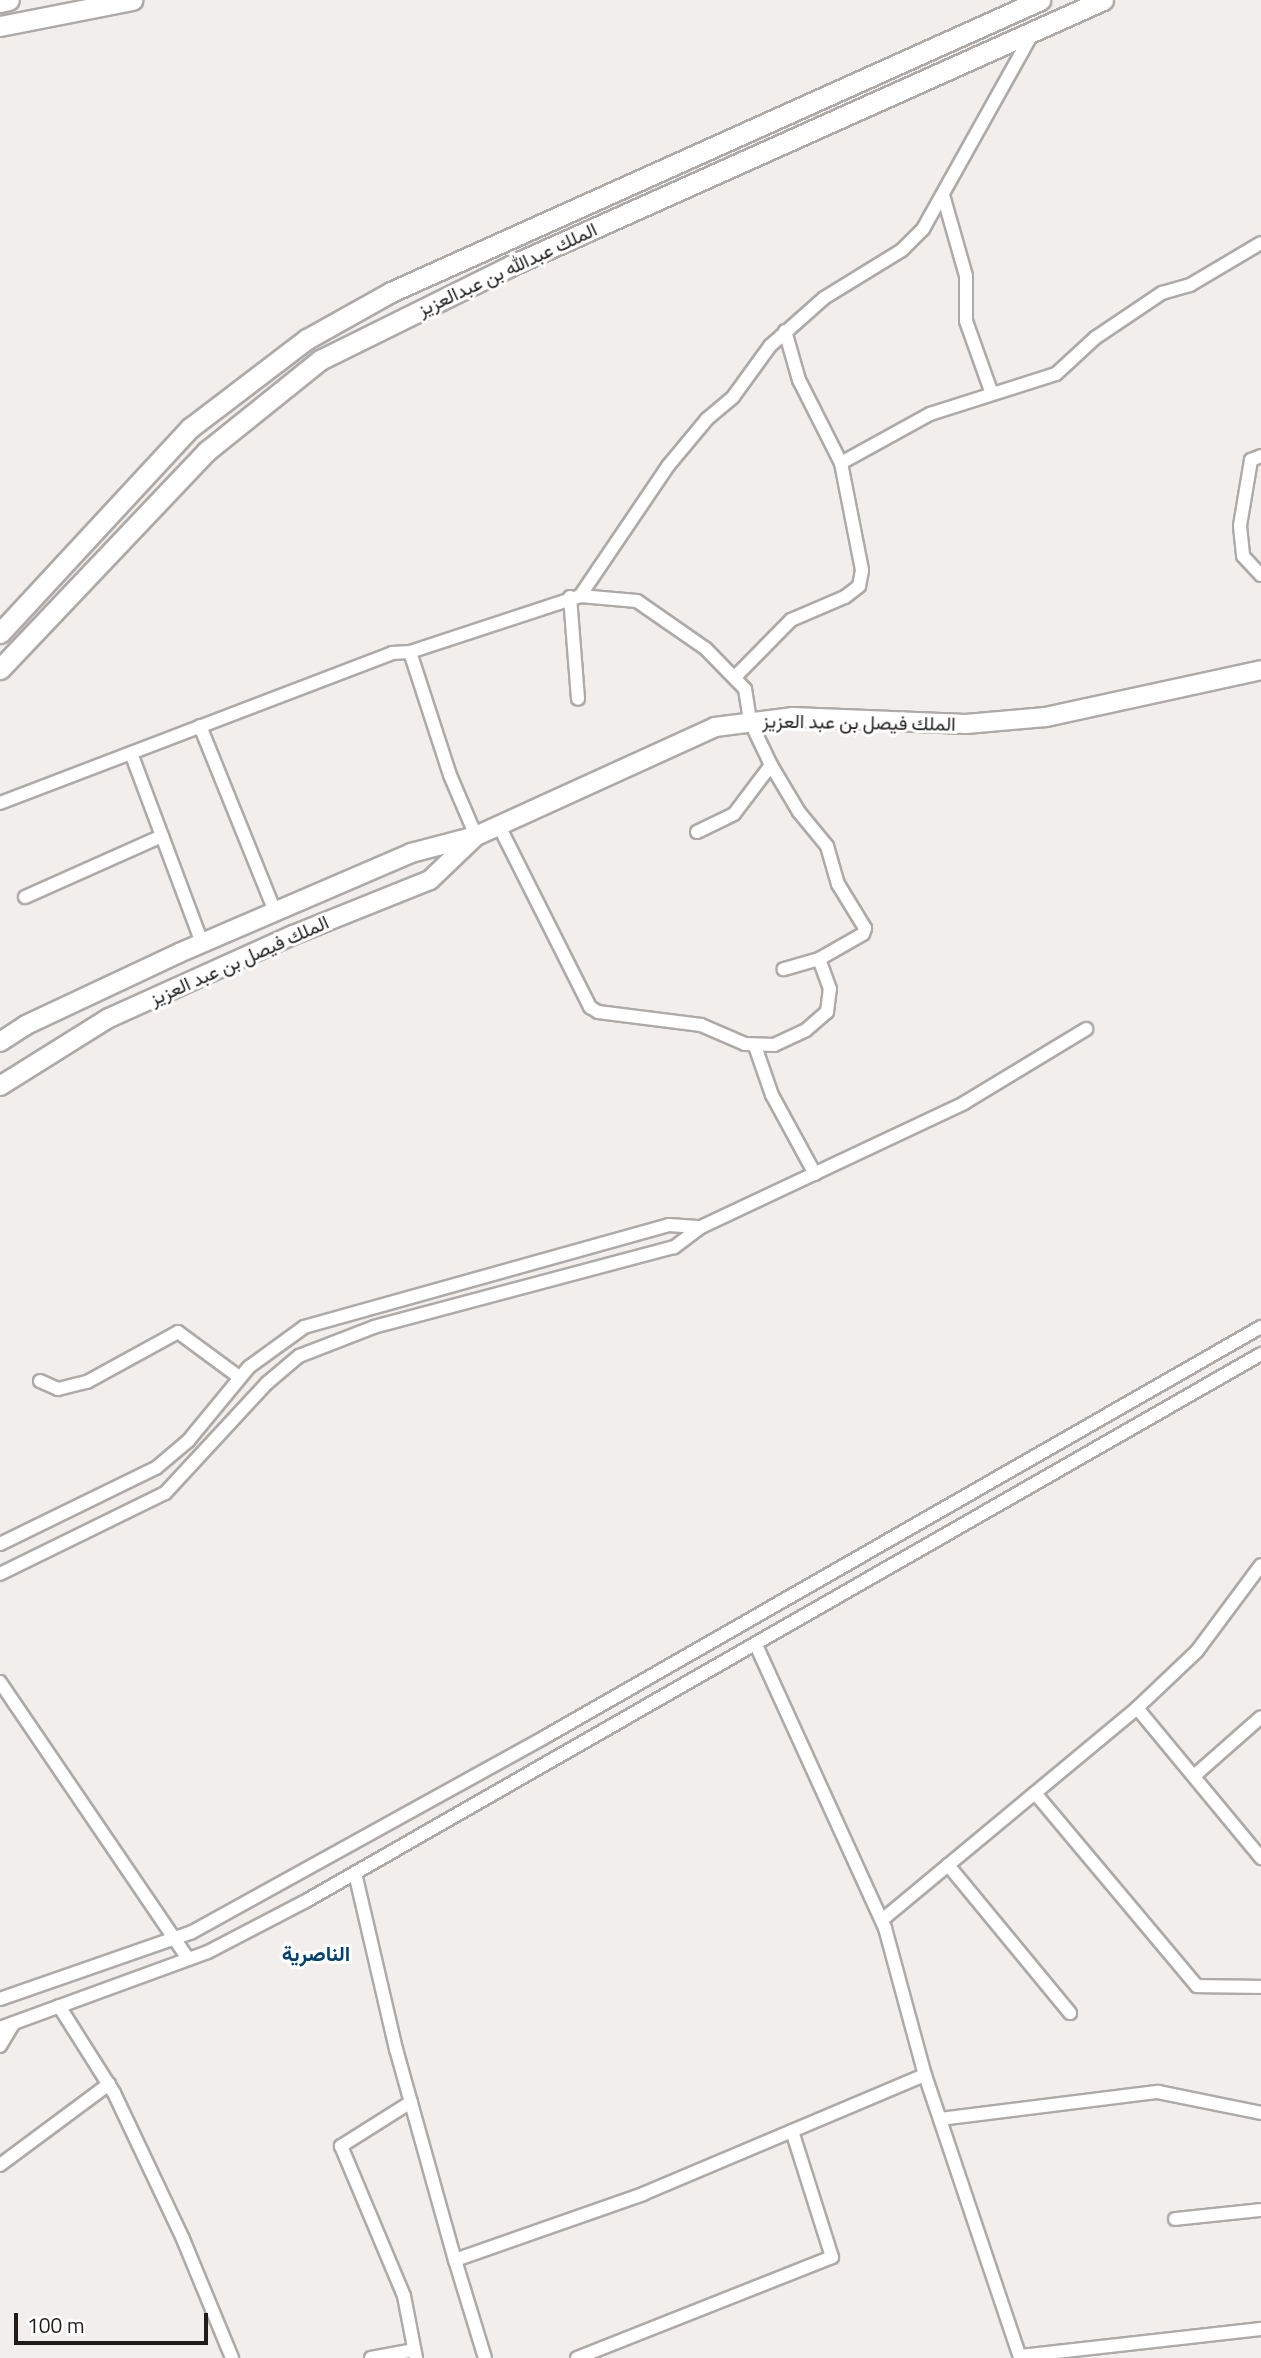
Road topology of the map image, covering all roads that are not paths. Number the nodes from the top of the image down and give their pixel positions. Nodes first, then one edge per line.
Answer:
1 (9, 0) edge
2 (132, 0) edge
3 (1040, 0) edge
4 (1103, 0) edge
5 (0, 2) edge
6 (0, 26) edge
7 (1034, 31) junction
8 (943, 195) junction
9 (1261, 243) edge
10 (785, 331) junction
11 (992, 394) junction
12 (1261, 456) edge
13 (841, 463) junction
14 (1261, 575) edge
15 (575, 596) junction
16 (0, 632) edge
17 (410, 652) junction
18 (0, 669) edge
19 (1261, 670) edge
20 (735, 677) junction
21 (578, 699) dead end
22 (750, 721) junction
23 (200, 726) junction
24 (131, 753) junction
25 (771, 765) junction
26 (0, 803) edge
27 (499, 826) junction
28 (697, 832) dead end
29 (162, 836) junction
30 (476, 836) junction
31 (25, 897) dead end
32 (275, 912) junction
33 (202, 943) junction
34 (819, 959) junction
35 (783, 969) dead end
36 (1086, 1029) dead end
37 (0, 1042) edge
38 (755, 1046) junction
39 (0, 1086) edge
40 (815, 1174) junction
41 (701, 1227) junction
42 (1261, 1327) edge
43 (1261, 1354) edge
44 (239, 1377) junction
45 (40, 1381) dead end
46 (0, 1544) edge
47 (1261, 1565) edge
48 (0, 1574) edge
49 (756, 1645) junction
50 (0, 1682) edge
51 (1137, 1707) junction
52 (1261, 1717) edge
53 (1194, 1776) junction
54 (1035, 1793) junction
55 (1261, 1858) edge
56 (948, 1865) junction
57 (355, 1873) junction
58 (882, 1920) junction
59 (174, 1938) junction
60 (188, 1959) junction
61 (1261, 1987) edge
62 (0, 1999) edge
63 (59, 2006) junction
64 (1070, 2013) dead end
65 (14, 2023) junction
66 (0, 2028) edge
67 (0, 2046) edge
68 (925, 2075) junction
69 (108, 2084) junction
70 (411, 2102) junction
71 (1261, 2113) edge
72 (940, 2119) junction
73 (792, 2131) junction
74 (0, 2165) edge
75 (1261, 2210) edge
76 (1175, 2219) dead end
77 (455, 2260) junction
78 (1261, 2329) edge
79 (415, 2354) edge
80 (1020, 2357) edge
81 (232, 2358) edge
82 (371, 2358) edge
83 (485, 2358) edge
84 (577, 2358) edge

1 - 5 main road
2 - 6 main road
3 - 16 main road, الملك عبدالله بن عبدالعزيز
4 - 7 main road, الملك عبدالله بن عبدالعزيز
7 - 8 street
7 - 18 main road, الملك عبدالله بن عبدالعزيز
8 - 10 street
8 - 11 street
9 - 11 street
10 - 13 street
10 - 15 street
11 - 13 street
12 - 14 street
13 - 20 street
15 - 17 street
15 - 20 street
15 - 21 street
17 - 23 street
17 - 30 street
19 - 22 street, الملك فيصل بن عبد العزيز
20 - 22 street
22 - 25 street
22 - 27 street, الملك فيصل بن عبد العزيز
23 - 24 street
23 - 32 street
24 - 26 street
24 - 29 street
25 - 28 street
25 - 34 street
27 - 30 street, الملك فيصل بن عبد العزيز
27 - 38 street
29 - 31 street
29 - 33 street
30 - 32 street, الملك فيصل بن عبد العزيز
30 - 39 street, الملك فيصل بن عبد العزيز
32 - 33 street, الملك فيصل بن عبد العزيز
33 - 37 street, الملك فيصل بن عبد العزيز
34 - 35 street
34 - 38 street
36 - 40 street
38 - 40 street
40 - 41 street
41 - 44 street
41 - 48 street
42 - 59 street
43 - 49 street
44 - 45 street
44 - 46 street
47 - 51 street
49 - 57 street
49 - 58 street
50 - 59 street
51 - 53 street
51 - 54 street
52 - 53 street
53 - 55 street
54 - 56 street
54 - 61 street
56 - 58 street
56 - 64 street
57 - 60 street
57 - 70 street
58 - 68 street
59 - 60 street
59 - 62 street
60 - 63 street
63 - 65 street
63 - 69 street
65 - 66 street
65 - 67 street
68 - 72 street
68 - 73 street
69 - 74 street
69 - 81 street
70 - 77 street
70 - 79 street
71 - 72 street
72 - 80 street
73 - 77 street
73 - 84 street
75 - 76 street
77 - 83 street
78 - 80 street
79 - 82 street

